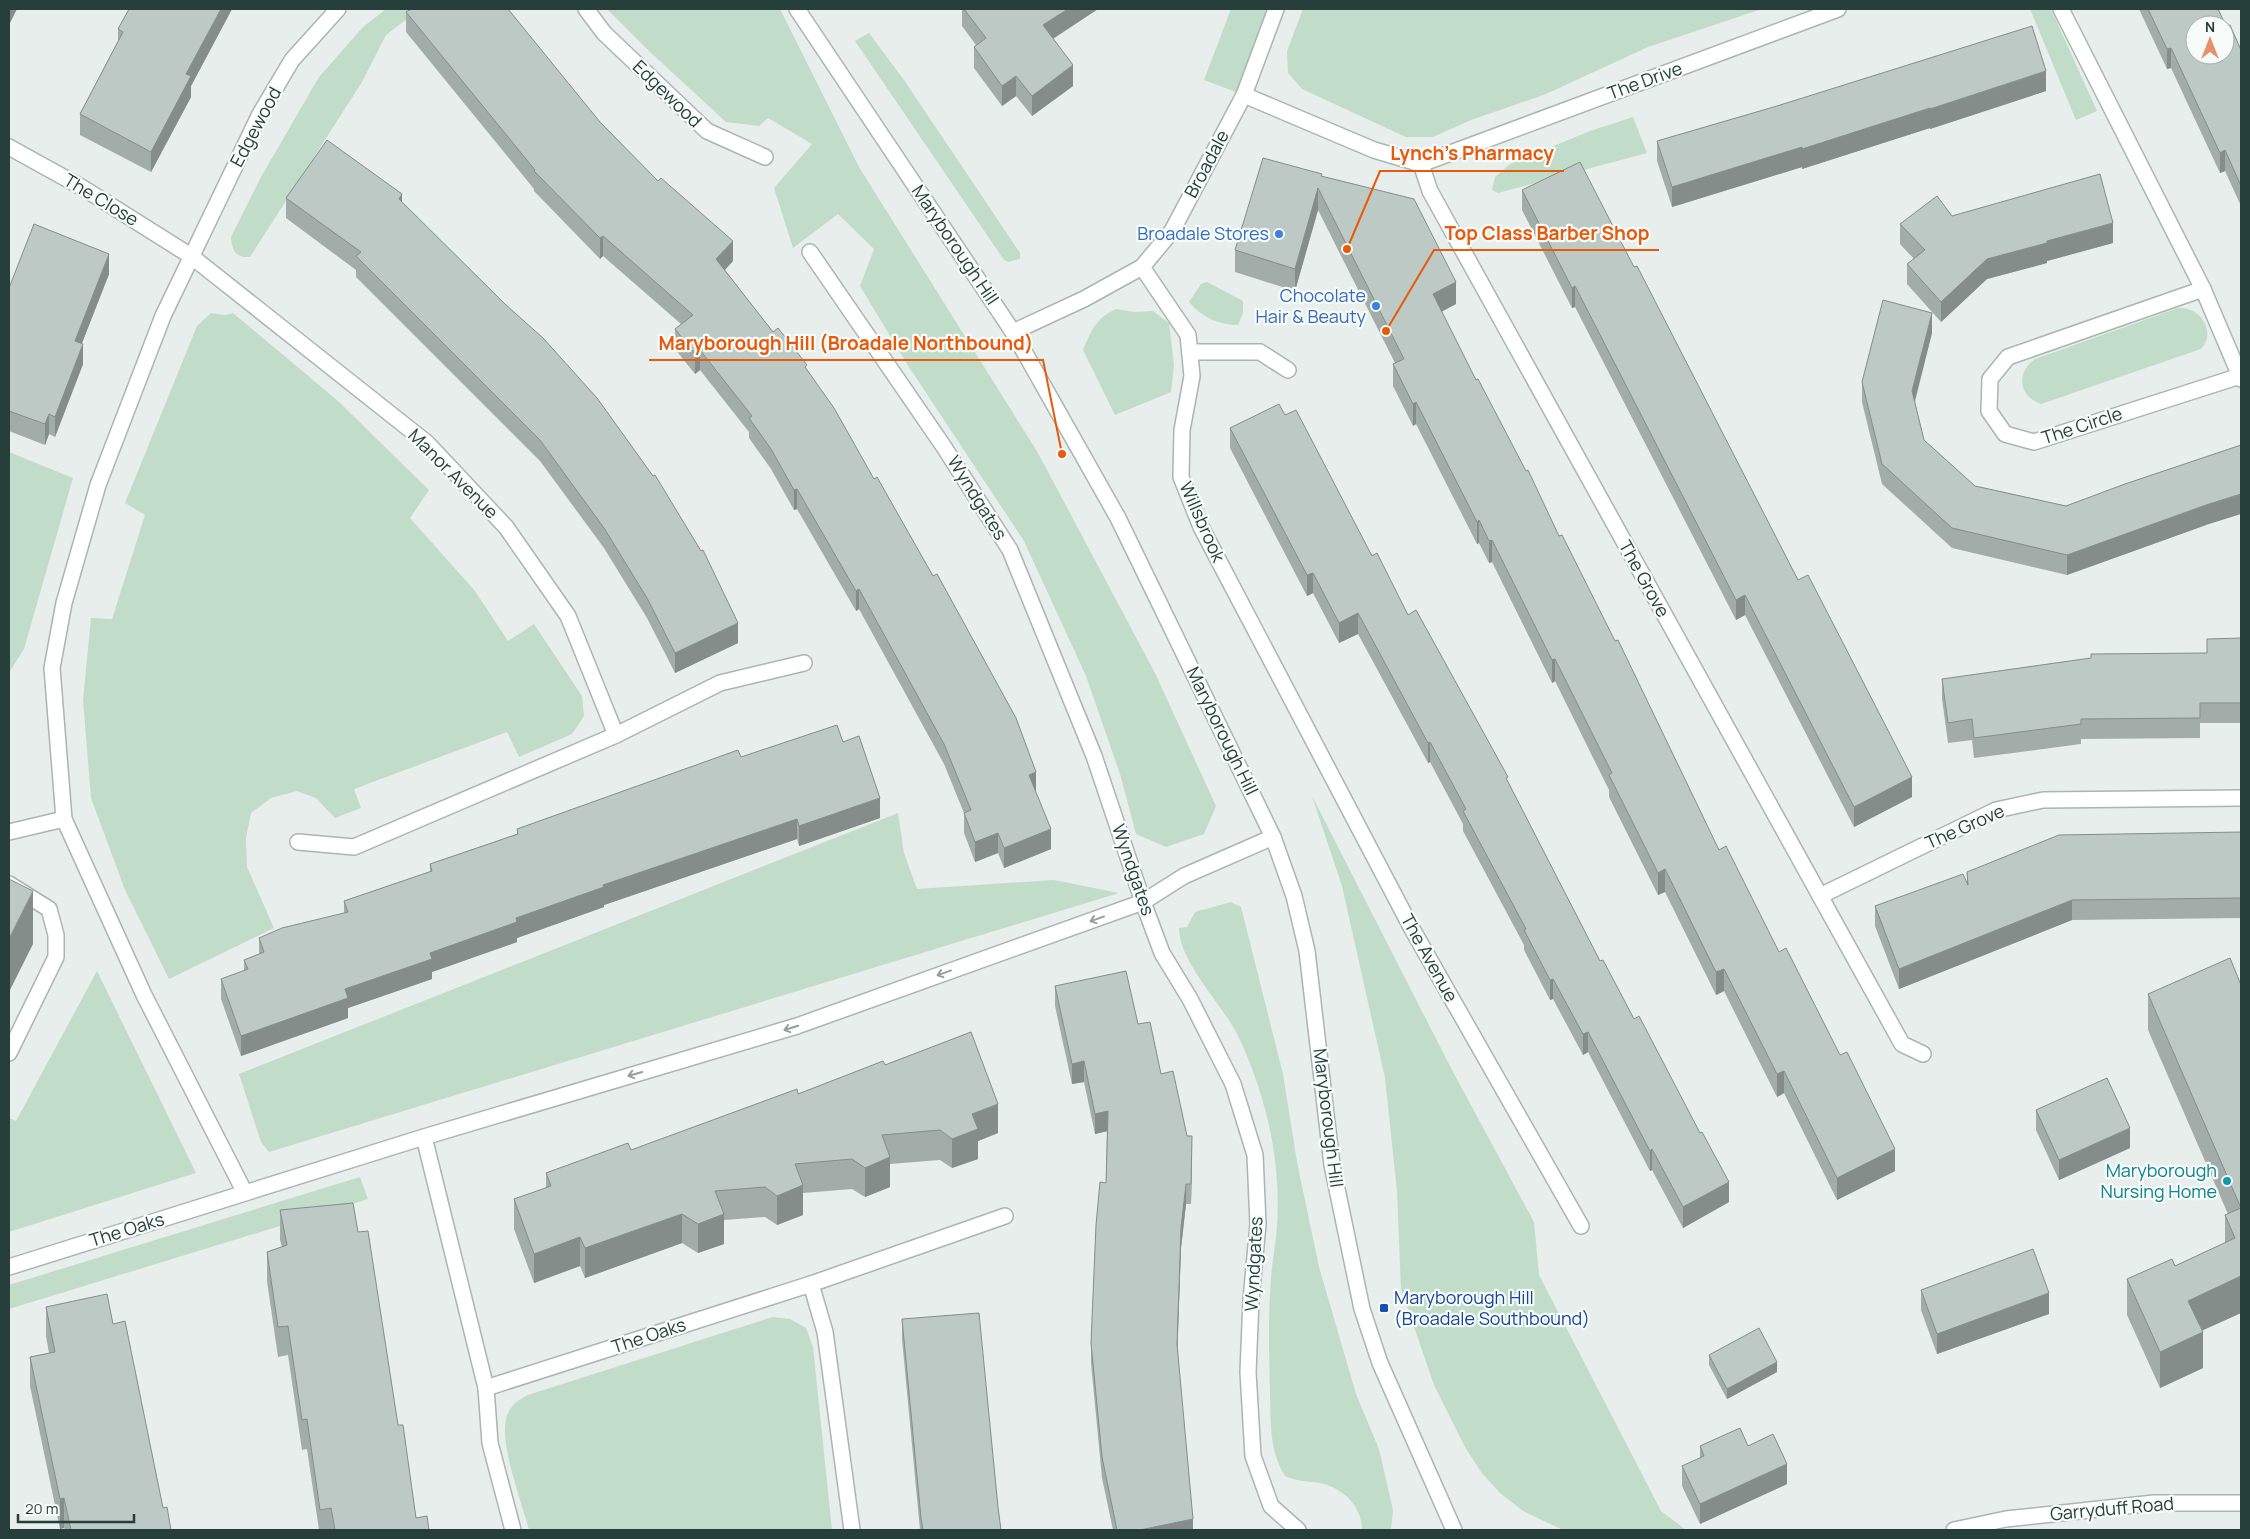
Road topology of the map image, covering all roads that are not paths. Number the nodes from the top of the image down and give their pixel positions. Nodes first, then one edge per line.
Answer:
1 (338, 9) edge
2 (586, 9) edge
3 (797, 9) edge
4 (1276, 9) edge
5 (1838, 9) edge
6 (2061, 9) edge
7 (1244, 95) junction
8 (9, 147) edge
9 (765, 157) dead end
10 (1421, 164) junction
11 (810, 252) dead end
12 (191, 256) junction
13 (1142, 267) junction
14 (2203, 289) junction
15 (1013, 332) junction
16 (2236, 351) edge
17 (1190, 352) junction
18 (1288, 370) dead end
19 (2241, 377) edge
20 (804, 663) dead end
21 (1284, 687) joint
22 (616, 735) junction
23 (2241, 798) edge
24 (64, 819) junction
25 (9, 832) edge
26 (1274, 837) junction
27 (298, 842) dead end
28 (9, 884) edge
29 (1820, 896) junction
30 (1143, 902) junction
31 (9, 1053) edge
32 (1923, 1054) dead end
33 (424, 1137) junction
34 (245, 1193) junction
35 (1005, 1216) dead end
36 (1581, 1226) dead end
37 (9, 1267) edge
38 (811, 1284) junction
39 (486, 1388) junction
40 (2241, 1503) edge
41 (513, 1530) edge
42 (852, 1530) edge
43 (1298, 1530) edge
44 (1454, 1530) edge
45 (1954, 1530) edge

1 - 12 street, Edgewood
2 - 9 street, Edgewood
3 - 15 street, Maryborough Hill
4 - 7 street, Broadale
5 - 10 street, The Drive
6 - 14 street, The Circle
7 - 10 street
7 - 13 street, Broadale
8 - 12 street, The Close
10 - 29 street, The Grove
11 - 30 street, Wyndgates
12 - 22 street, Manor Avenue
12 - 24 street, Edgewood
13 - 15 street, Broadale
13 - 17 street, Willsbrook
14 - 16 street, The Circle
14 - 19 street, The Circle
15 - 26 street, Maryborough Hill
16 - 19 street, The Circle
17 - 18 street
17 - 21 street, Willsbrook
20 - 22 street
21 - 36 street, The Avenue
22 - 27 street
23 - 29 street, The Grove
24 - 25 street
24 - 34 street, Edgewood
26 - 30 street, The Oaks
26 - 44 street, Maryborough Hill
28 - 31 street
29 - 32 street, The Grove
30 -> 33 street, The Oaks
30 - 43 street, Wyndgates
33 - 34 street, The Oaks
33 - 39 street
34 - 37 street, The Oaks
35 - 38 street, The Oaks
38 - 39 street, The Oaks
38 - 42 street
39 - 41 street
40 - 45 street, Garryduff Road

